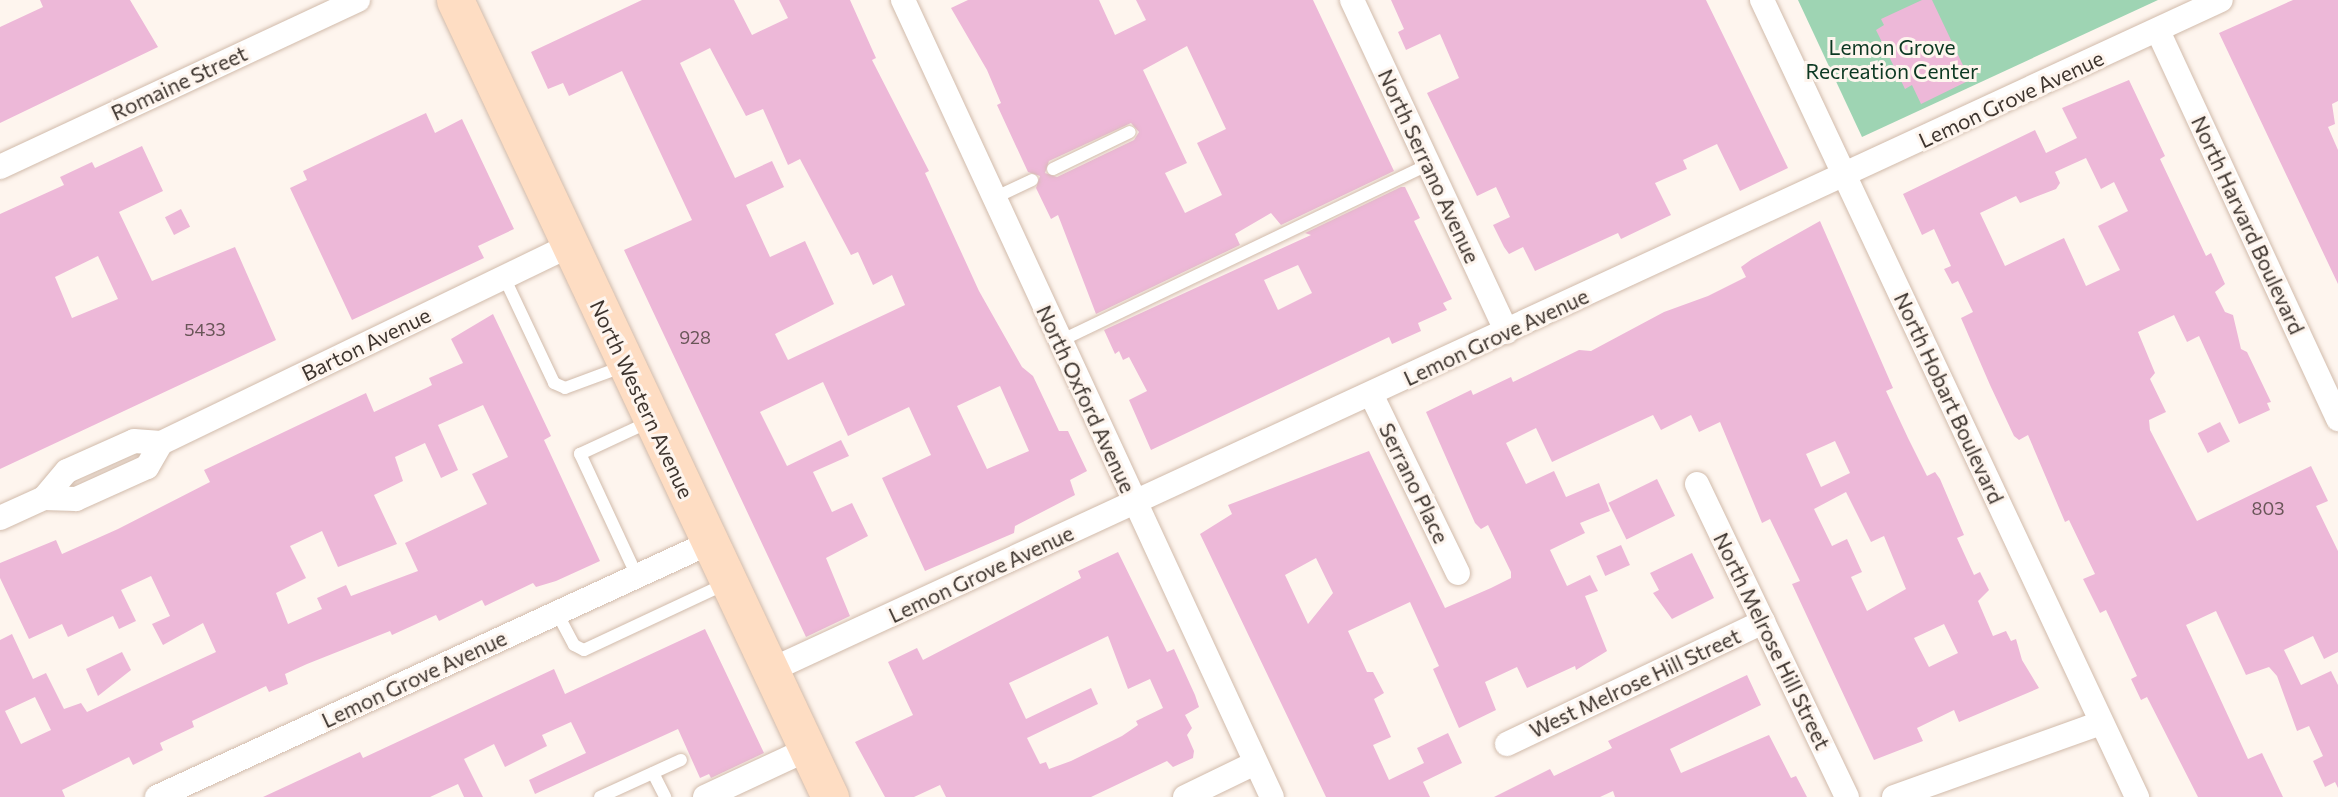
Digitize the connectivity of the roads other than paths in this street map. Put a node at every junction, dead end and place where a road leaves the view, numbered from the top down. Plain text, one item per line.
1 (358, 0) edge
2 (454, 0) edge
3 (903, 0) edge
4 (1352, 0) edge
5 (1762, 0) edge
6 (2221, 0) edge
7 (2158, 31) junction
8 (1130, 132) dead end
9 (1429, 164) junction
10 (0, 167) edge
11 (1053, 169) dead end
12 (1845, 177) junction
13 (1032, 180) dead end
14 (994, 198) junction
15 (570, 245) junction
16 (505, 277) junction
17 (1507, 332) junction
18 (1059, 341) junction
19 (626, 365) junction
20 (1371, 394) junction
21 (2338, 419) edge
22 (652, 421) junction
23 (1697, 484) dead end
24 (1133, 503) junction
25 (0, 518) edge
26 (709, 543) junction
27 (1458, 573) dead end
28 (637, 576) junction
29 (728, 583) junction
30 (557, 613) junction
31 (1763, 622) junction
32 (771, 670) junction
33 (2101, 723) junction
34 (1507, 744) dead end
35 (808, 749) junction
36 (681, 760) dead end
37 (1255, 763) junction
38 (653, 773) junction
39 (157, 797) edge
40 (600, 797) edge
41 (665, 797) edge
42 (705, 797) edge
43 (830, 797) edge
44 (1185, 797) edge
45 (1272, 797) edge
46 (1847, 797) edge
47 (1894, 797) edge
48 (2137, 797) edge

1 - 10 street, Romaine Street
2 - 15 main road, North Western Avenue
3 - 14 street, North Oxford Avenue
4 - 9 street, North Serrano Avenue
5 - 12 street, North Hobart Boulevard
6 - 7 street, Lemon Grove Avenue
7 - 12 street, Lemon Grove Avenue
7 - 21 street, North Harvard Boulevard
8 - 11 lane
9 - 17 street, North Serrano Avenue
9 - 18 lane
12 - 17 street, Lemon Grove Avenue
12 - 33 street, North Hobart Boulevard
13 - 14 lane
14 - 18 street, North Oxford Avenue
15 - 16 street, Barton Avenue
15 - 19 main road, North Western Avenue
16 - 19 lane
16 - 25 street, Barton Avenue
17 - 20 street, Lemon Grove Avenue
18 - 24 street, North Oxford Avenue
19 - 22 main road, North Western Avenue
20 - 24 street, Lemon Grove Avenue
20 - 27 street, Serrano Place
22 - 26 main road, North Western Avenue
22 - 28 lane
23 - 31 street, North Melrose Hill Street
24 - 32 street, Lemon Grove Avenue
24 - 37 street, North Oxford Avenue
26 - 28 street, Lemon Grove Avenue
26 - 29 main road, North Western Avenue
28 - 30 street, Lemon Grove Avenue
29 - 30 lane
29 - 32 main road, North Western Avenue
30 - 39 street, Lemon Grove Avenue
31 - 34 street, West Melrose Hill Street
31 - 46 street, North Melrose Hill Street
32 - 35 main road, North Western Avenue
33 - 47 street
33 - 48 street, North Hobart Boulevard
35 - 42 street
35 - 43 main road, North Western Avenue
36 - 38 lane
37 - 44 street
37 - 45 street, North Oxford Avenue
38 - 40 lane
38 - 41 lane

